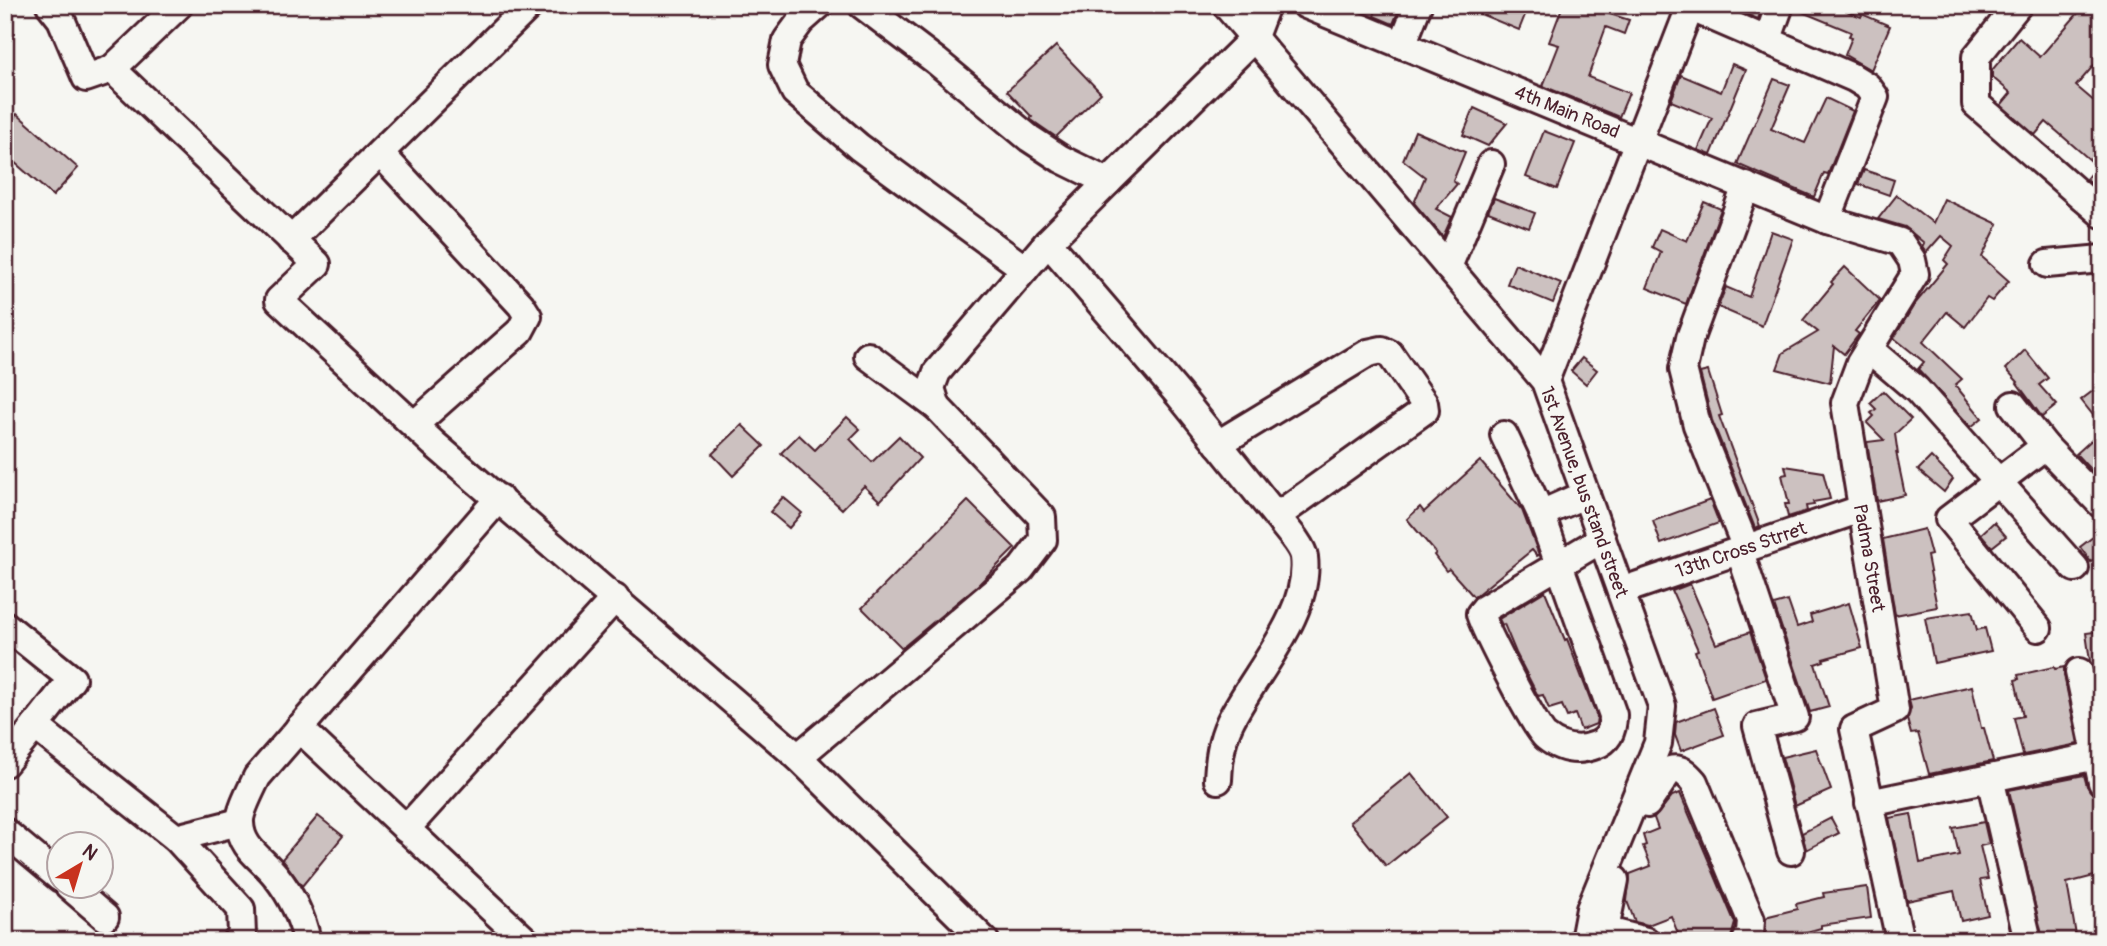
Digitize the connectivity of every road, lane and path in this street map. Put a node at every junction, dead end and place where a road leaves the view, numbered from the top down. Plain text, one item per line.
1 (50, 5) edge
2 (179, 5) edge
3 (530, 5) edge
4 (819, 5) edge
5 (862, 5) edge
6 (1226, 5) edge
7 (1266, 5) edge
8 (1306, 5) edge
9 (1418, 5) edge
10 (1780, 5) edge
11 (2018, 5) edge
12 (1689, 6) edge
13 (1253, 38) junction
14 (1767, 41) junction
15 (1402, 45) junction
16 (112, 69) junction
17 (1638, 142) junction
18 (380, 153) junction
19 (1491, 164) dead end
20 (1108, 182) junction
21 (1746, 186) junction
22 (2102, 214) edge
23 (1828, 220) junction
24 (291, 240) junction
25 (1048, 242) junction
26 (2102, 258) edge
27 (2047, 264) dead end
28 (1448, 267) junction
29 (1025, 269) junction
30 (1869, 349) junction
31 (867, 356) dead end
32 (1545, 381) junction
33 (2013, 405) dead end
34 (937, 407) junction
35 (414, 425) junction
36 (1504, 435) dead end
37 (1218, 444) junction
38 (2045, 446) junction
39 (1998, 481) junction
40 (1586, 494) junction
41 (499, 498) junction
42 (2102, 505) edge
43 (1861, 509) junction
44 (1541, 514) junction
45 (1277, 516) junction
46 (1602, 539) junction
47 (1743, 549) junction
48 (1560, 564) junction
49 (2075, 568) dead end
50 (1621, 591) junction
51 (615, 598) junction
52 (5, 625) edge
53 (2038, 628) dead end
54 (2079, 672) dead end
55 (35, 726) junction
56 (299, 728) junction
57 (2099, 755) edge
58 (798, 757) junction
59 (5, 762) edge
60 (1990, 778) junction
61 (1218, 780) dead end
62 (2102, 782) edge
63 (1642, 801) junction
64 (1869, 803) junction
65 (239, 822) junction
66 (406, 829) junction
67 (5, 832) edge
68 (176, 838) junction
69 (1791, 851) dead end
70 (46, 866) edge
71 (85, 900) edge
72 (106, 917) dead end
73 (1592, 932) edge
74 (237, 941) edge
75 (307, 941) edge
76 (526, 941) edge
77 (985, 941) edge
78 (1646, 941) edge
79 (1746, 941) edge
80 (1900, 941) edge
81 (2028, 941) edge

1 - 16 street
2 - 16 street
3 - 18 street
4 - 29 street
5 - 20 street
6 - 13 street, 1st Avenue, bus stand street
7 - 13 street
8 - 15 street, 4th Main Road
9 - 15 street
10 - 14 street
11 - 22 street
12 - 14 street
12 - 17 street
13 - 20 street
13 - 28 street, 1st Avenue, bus stand street
14 - 23 street
15 - 17 street, 4th Main Road
16 - 24 street
17 - 21 street, 4th Main Road
17 - 32 street
18 - 24 street
18 - 35 street
19 - 28 street
20 - 25 street
21 - 23 street, 4th Main Road
21 - 47 street
23 - 30 street, Padma Street
24 - 35 street
25 - 29 street
25 - 37 street
26 - 27 street
28 - 32 street, 1st Avenue, bus stand street
29 - 34 street
30 - 39 street
30 - 43 street, Padma Street
31 - 34 street
32 - 40 street, 1st Avenue, bus stand street
33 - 38 street
34 - 58 street
35 - 41 street
36 - 44 street
37 - 45 street
37 - 45 street
38 - 39 street
38 - 42 street
39 - 49 street
39 - 53 street
40 - 44 street
40 - 46 street, 1st Avenue, bus stand street
41 - 51 street
41 - 56 street
43 - 47 street, 13th Cross Strret
43 - 64 street, Padma Street
44 - 48 street
45 - 61 street
46 - 48 street
46 - 50 street, 1st Avenue, bus stand street
47 - 50 street, 13th Cross Strret
47 - 69 street
48 - 48 street
50 - 63 street, 1st Avenue, bus stand street
51 - 58 street
51 - 66 street
52 - 55 street
54 - 57 street
55 - 59 street
55 - 68 street
56 - 65 street
56 - 66 street
57 - 60 street
57 - 62 street
58 - 77 street
60 - 64 street
60 - 81 street
63 - 73 street, 1st Avenue, bus stand street
63 - 79 street
64 - 80 street, Padma Street
65 - 68 street
65 - 75 street
66 - 76 street
67 - 70 street
68 - 74 street
71 - 72 street
73 - 78 street

